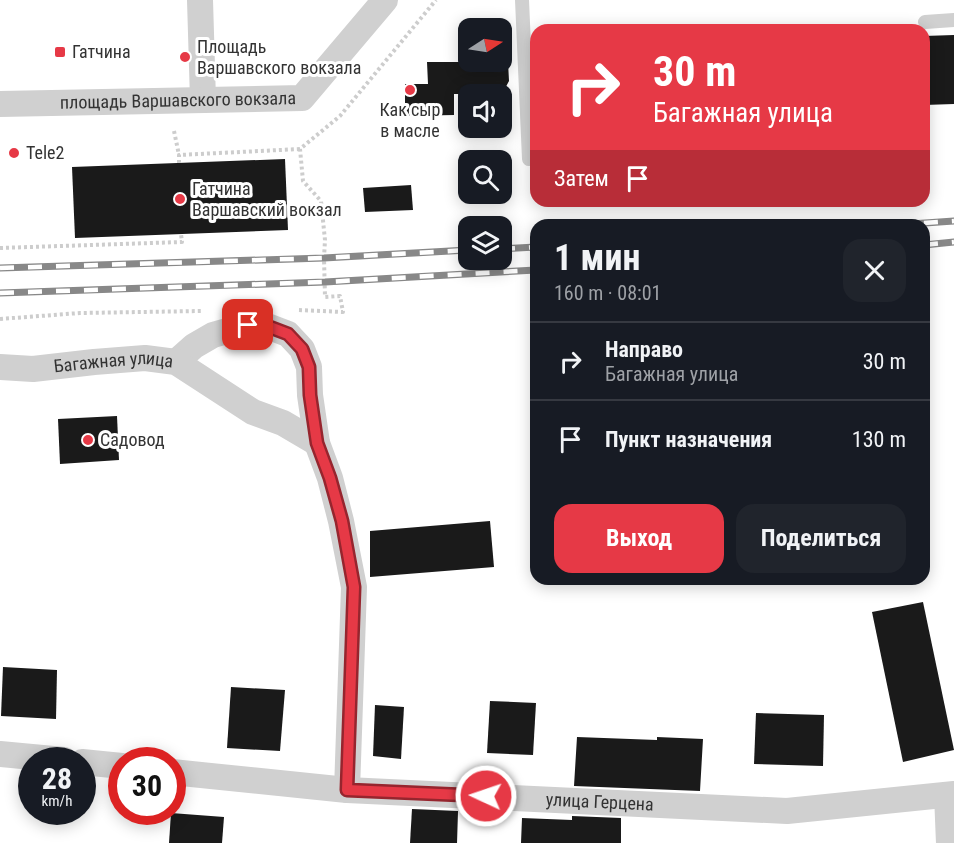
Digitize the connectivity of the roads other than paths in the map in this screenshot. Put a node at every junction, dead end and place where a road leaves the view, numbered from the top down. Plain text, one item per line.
1 (200, 0) edge
2 (385, 0) edge
3 (522, 0) edge
4 (954, 21) edge
5 (925, 22) dead end
6 (203, 100) junction
7 (0, 104) edge
8 (529, 159) dead end
9 (176, 362) junction
10 (0, 367) edge
11 (310, 395) junction
12 (283, 423) junction
13 (317, 443) junction
14 (0, 754) edge
15 (18, 756) edge
16 (186, 773) edge
17 (347, 790) junction
18 (951, 794) edge
19 (949, 843) edge

1 - 6 street
2 - 6 street, площадь Варшавского вокзала
3 - 8 lane
4 - 5 lane
6 - 7 street, площадь Варшавского вокзала
9 - 10 street, Багажная улица
9 - 11 street, Багажная улица
9 - 12 street
11 - 12 street
11 - 13 street, Багажная улица
12 - 13 street
13 - 17 street, Багажная улица
14 - 15 street
16 - 17 street, улица Герцена
17 - 18 street, улица Герцена
18 - 19 street

